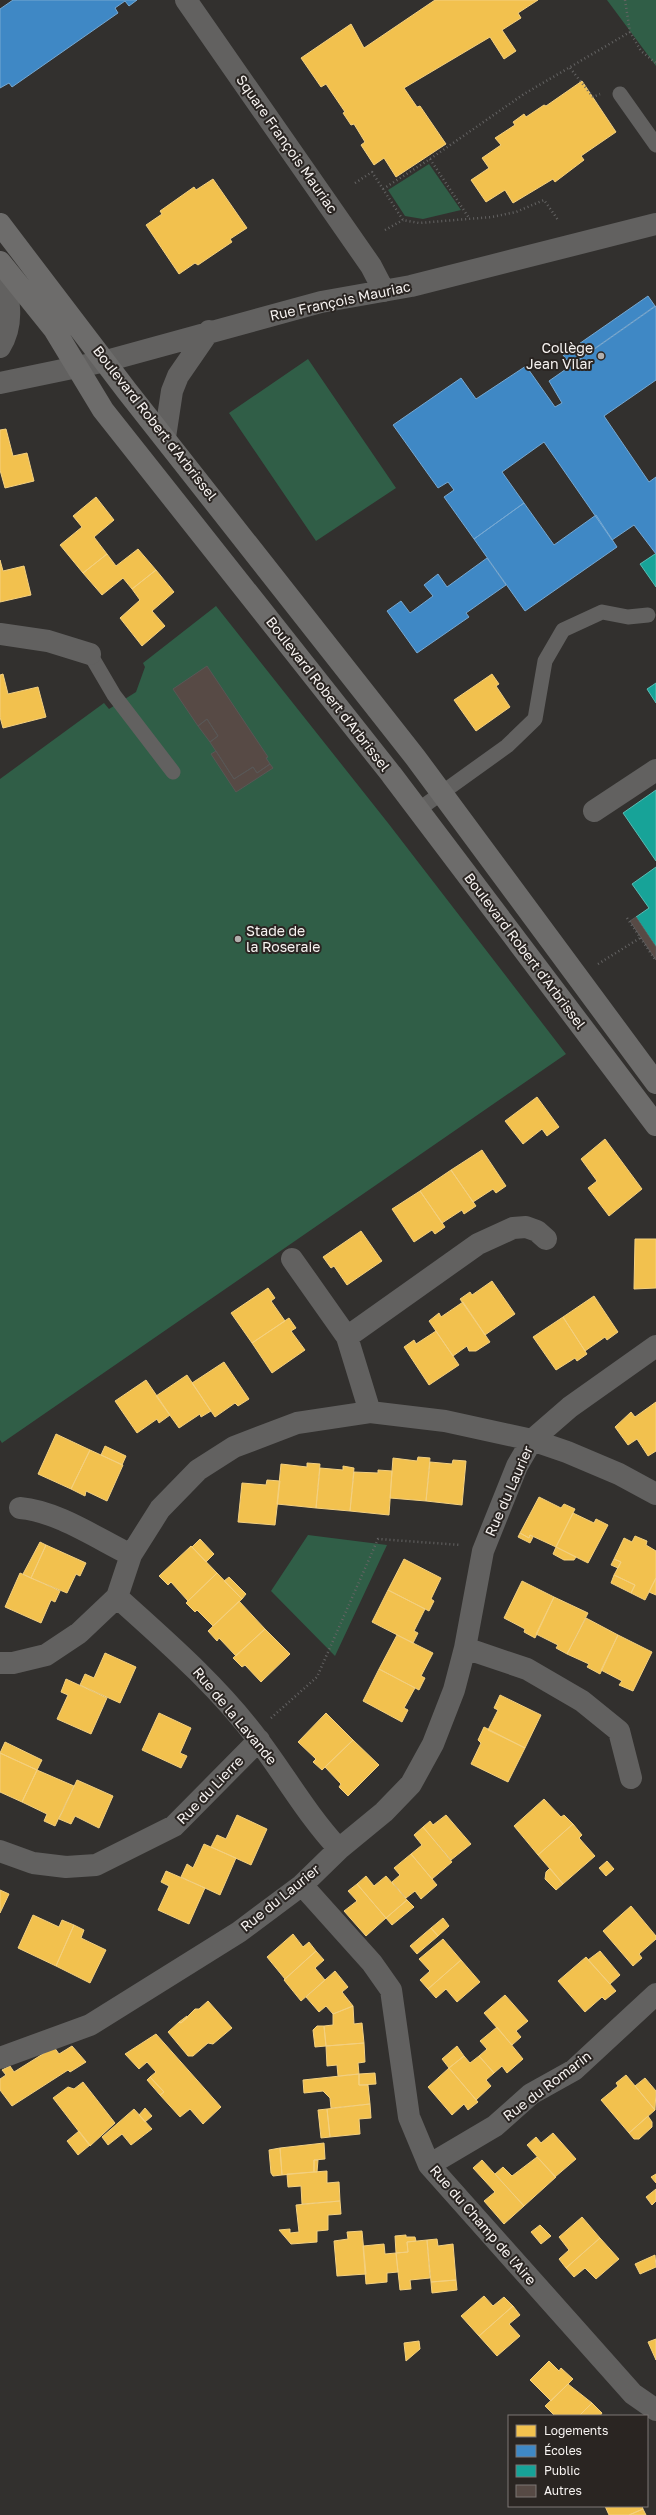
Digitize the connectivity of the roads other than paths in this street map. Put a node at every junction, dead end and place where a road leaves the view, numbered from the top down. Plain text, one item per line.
1 (186, 0) edge
2 (620, 94) road end
3 (656, 145) edge
4 (0, 224) edge
5 (656, 224) edge
6 (0, 262) edge
7 (0, 268) edge
8 (384, 291) junction
9 (209, 332) junction
10 (0, 347) edge
11 (106, 362) junction
12 (76, 366) junction
13 (0, 383) edge
14 (166, 437) junction
15 (648, 615) dead end
16 (0, 634) edge
17 (90, 654) joint
18 (656, 770) edge
19 (173, 772) dead end
20 (441, 792) junction
21 (418, 810) junction
22 (594, 811) dead end
23 (656, 1083) edge
24 (656, 1125) edge
25 (546, 1239) dead end
26 (292, 1259) dead end
27 (347, 1337) junction
28 (656, 1346) edge
29 (370, 1412) junction
30 (532, 1440) junction
31 (656, 1494) edge
32 (20, 1508) dead end
33 (131, 1555) junction
34 (117, 1597) junction
35 (465, 1648) junction
36 (0, 1663) edge
37 (259, 1740) junction
38 (630, 1778) dead end
39 (339, 1848) junction
40 (0, 1851) edge
41 (302, 1885) junction
42 (656, 1994) edge
43 (1, 2057) edge
44 (429, 2165) junction
45 (656, 2410) edge

1 - 8 street, Square François Mauriac
2 - 3 lane
4 - 11 street, Boulevard Robert d'Arbrissel
5 - 8 street, Rue François Mauriac
6 - 12 street, Boulevard Robert d'Arbrissel
7 - 10 street
8 - 9 street, Rue François Mauriac
9 - 11 street, Rue François Mauriac
9 - 14 street
11 - 12 street, Rue François Mauriac
11 - 14 street, Boulevard Robert d'Arbrissel
12 - 13 street, Rue François Mauriac
12 - 21 street, Boulevard Robert d'Arbrissel
14 - 20 street, Boulevard Robert d'Arbrissel
15 - 20 lane
16 - 17 street
17 - 19 lane
18 - 22 street
20 - 21 lane
20 - 23 street, Boulevard Robert d'Arbrissel
21 - 24 street, Boulevard Robert d'Arbrissel
25 - 27 street
26 - 27 street
27 - 29 street
28 - 30 street, Rue du Laurier
29 - 30 street
29 - 33 street
30 - 31 street
30 - 35 street, Rue du Laurier
32 - 33 street
33 - 34 street
34 - 36 street
34 - 37 street, Rue de la Lavande
35 - 38 street
35 - 39 street, Rue du Laurier
37 - 39 street, Rue de la Lavande
37 - 40 street, Rue du Lierre
39 - 41 street, Rue du Laurier
41 - 43 street, Rue du Laurier
41 - 44 street, Rue du Champ de l'Aire
42 - 44 street, Rue du Romarin
44 - 45 street, Rue du Champ de l'Aire

